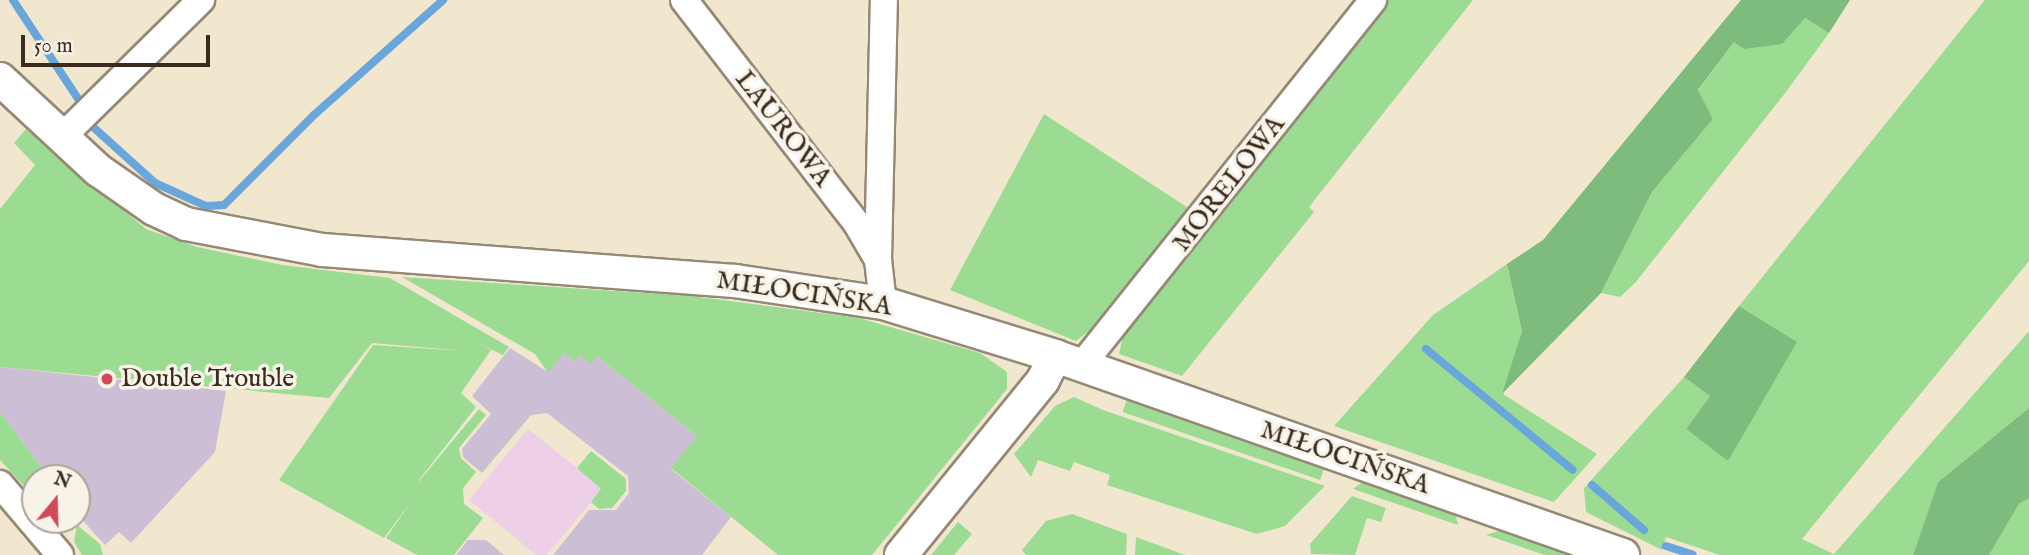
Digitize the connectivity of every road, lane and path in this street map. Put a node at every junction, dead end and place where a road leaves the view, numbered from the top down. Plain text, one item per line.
1 (201, 0) edge
2 (684, 0) edge
3 (884, 0) edge
4 (1373, 0) edge
5 (0, 79) edge
6 (61, 138) junction
7 (878, 260) junction
8 (883, 303) junction
9 (1068, 361) junction
10 (0, 484) edge
11 (60, 555) edge
12 (901, 555) edge
13 (1623, 555) edge

1 - 6 street
2 - 7 street, LAUROWA
3 - 7 street, LAUROWA
4 - 9 street, MORELOWA
5 - 6 street, MIŁOCIŃSKA
6 - 8 street, MIŁOCIŃSKA
7 - 8 street, LAUROWA
8 - 9 street, MIŁOCIŃSKA
9 - 12 street
9 - 13 street, MIŁOCIŃSKA
10 - 11 street

